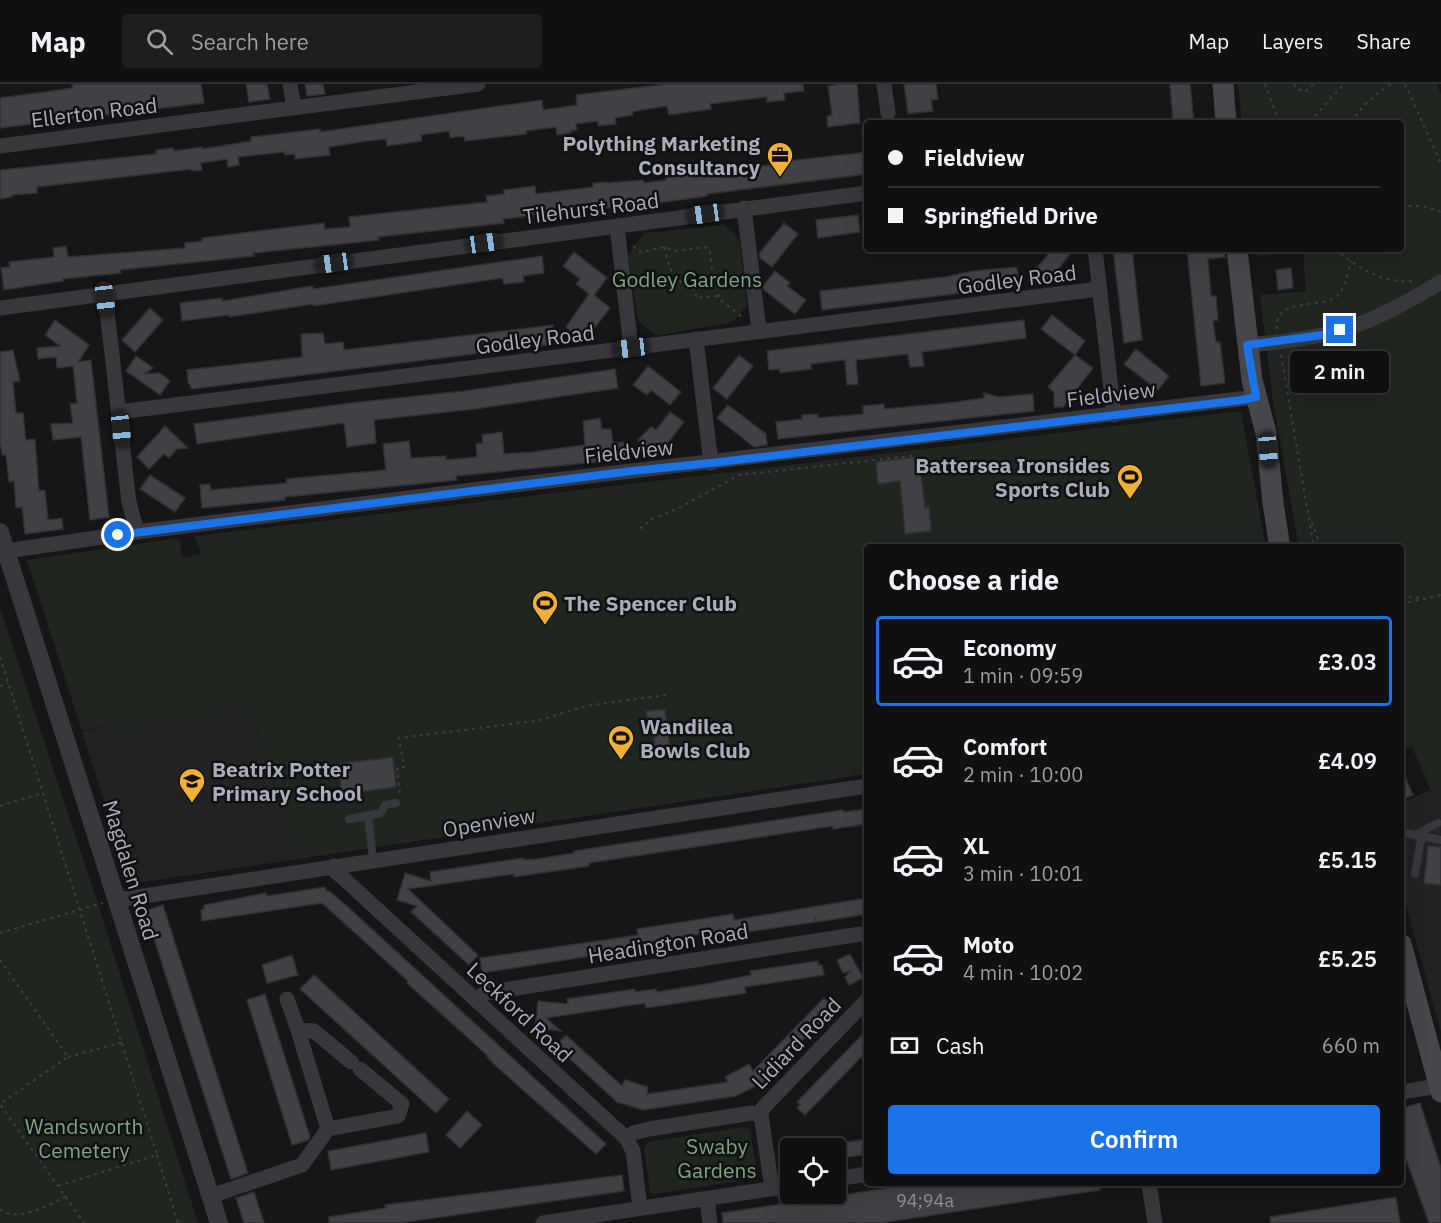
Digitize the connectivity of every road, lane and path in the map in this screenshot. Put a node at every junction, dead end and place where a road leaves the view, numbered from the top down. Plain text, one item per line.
1 (290, 84) edge
2 (473, 84) edge
3 (478, 84) edge
4 (884, 84) edge
5 (1222, 84) edge
6 (1265, 84) edge
7 (1294, 84) edge
8 (1314, 84) edge
9 (1344, 84) edge
10 (1391, 84) edge
11 (1405, 84) edge
12 (294, 108) junction
13 (888, 113) dead end
14 (1226, 120) edge
15 (1278, 120) edge
16 (1314, 120) edge
17 (1354, 120) edge
18 (0, 146) edge
19 (1441, 164) edge
20 (864, 193) edge
21 (1404, 206) edge
22 (744, 208) junction
23 (1441, 212) edge
24 (617, 226) junction
25 (619, 243) junction
26 (665, 247) junction
27 (1095, 252) edge
28 (1237, 252) edge
29 (1339, 252) edge
30 (1351, 261) junction
31 (713, 279) junction
32 (1423, 281) dead end
33 (1441, 282) edge
34 (1099, 289) junction
35 (695, 290) junction
36 (105, 294) junction
37 (718, 296) junction
38 (0, 308) edge
39 (742, 317) dead end
40 (759, 331) junction
41 (1277, 332) dead end
42 (696, 339) junction
43 (1247, 345) junction
44 (631, 348) junction
45 (1281, 352) dead end
46 (1256, 397) junction
47 (119, 412) junction
48 (1114, 415) junction
49 (909, 439) junction
50 (711, 463) junction
51 (1272, 490) junction
52 (1310, 516) junction
53 (640, 528) dead end
54 (0, 531) edge
55 (137, 532) junction
56 (1279, 544) edge
57 (1292, 544) edge
58 (1314, 544) edge
59 (1322, 544) edge
60 (7, 553) junction
61 (1441, 595) edge
62 (1404, 597) edge
63 (1429, 598) junction
64 (1404, 603) edge
65 (0, 657) edge
66 (8, 683) junction
67 (0, 686) edge
68 (666, 695) dead end
69 (864, 786) edge
70 (43, 793) junction
71 (396, 803) joint
72 (0, 806) edge
73 (368, 816) junction
74 (349, 819) dead end
75 (1438, 823) dead end
76 (1404, 833) edge
77 (1420, 836) junction
78 (1441, 840) edge
79 (373, 860) junction
80 (334, 866) junction
81 (1415, 874) dead end
82 (117, 900) junction
83 (80, 909) junction
84 (0, 933) edge
85 (864, 933) edge
86 (1404, 955) edge
87 (0, 960) edge
88 (287, 999) dead end
89 (477, 999) junction
90 (864, 1003) edge
91 (298, 1030) junction
92 (123, 1042) junction
93 (68, 1057) junction
94 (1440, 1089) edge
95 (1404, 1092) edge
96 (761, 1115) junction
97 (328, 1130) junction
98 (626, 1138) junction
99 (157, 1155) junction
100 (864, 1174) edge
101 (846, 1177) edge
102 (58, 1186) junction
103 (1149, 1186) edge
104 (780, 1188) edge
105 (772, 1189) junction
106 (66, 1196) junction
107 (211, 1196) junction
108 (706, 1199) junction
109 (640, 1208) junction
110 (0, 1209) edge
111 (84, 1223) edge
112 (178, 1223) edge
113 (219, 1223) edge
114 (543, 1223) edge
115 (710, 1223) edge
116 (1155, 1223) edge

1 - 12 street
2 - 3 street, Ellerton Road
2 - 12 street, Ellerton Road
4 - 13 street
5 - 14 main road
6 - 15 path
7 - 8 path
9 - 16 path
10 - 17 path
11 - 19 path
12 - 18 street, Ellerton Road
20 - 22 street, Tilehurst Road
21 - 23 path
22 - 24 street, Tilehurst Road
22 - 40 street
24 - 25 street
24 - 36 street, Tilehurst Road
25 - 26 path
25 - 44 street
26 - 31 path
26 - 35 path
27 - 34 street
28 - 43 main road
29 - 30 path
30 - 32 path
30 - 41 path
31 - 35 path
31 - 37 path
33 - 43 street
34 - 40 street, Godley Road
34 - 48 street
35 - 37 path
36 - 38 street, Tilehurst Road
36 - 47 street
37 - 39 path
40 - 42 street, Godley Road
42 - 44 street, Godley Road
42 - 50 street
43 - 46 main road
44 - 47 street, Godley Road
45 - 52 path
46 - 48 street, Fieldview
46 - 51 main road
47 - 55 street
48 - 49 street, Fieldview
49 - 50 street, Fieldview
49 - 53 path
50 - 55 street, Fieldview
51 - 56 main road
51 - 57 main road
52 - 58 path
52 - 59 path
54 - 60 street, Magdalen Road
55 - 60 street, Fieldview
60 - 82 street, Magdalen Road
61 - 63 path
62 - 63 path
63 - 64 path
65 - 66 path
66 - 67 path
66 - 70 path
68 - 71 path
69 - 79 street, Openview
70 - 72 path
70 - 83 path
71 - 73 lane
73 - 74 lane
73 - 79 lane
75 - 77 lane
76 - 77 lane
77 - 78 lane
77 - 81 lane
79 - 80 street, Openview
80 - 82 street, Openview
80 - 89 street, Leckford Road
82 - 83 path
82 - 107 street, Magdalen Road
83 - 84 path
83 - 92 path
85 - 89 street, Headington Road
86 - 94 main road
87 - 93 path
88 - 91 street
89 - 98 street, Leckford Road
90 - 96 street, Lidiard Road
91 - 97 street
91 - 97 street
92 - 93 path
92 - 99 path
93 - 102 path
94 - 95 street
96 - 98 street
96 - 105 street, Lidiard Road
97 - 107 street
98 - 109 street
99 - 102 path
99 - 112 path
100 - 101 street
102 - 106 path
103 - 116 street
104 - 105 street
105 - 108 street
106 - 110 path
106 - 111 path
107 - 113 street, Magdalen Road
108 - 109 street
108 - 115 street
109 - 114 street

